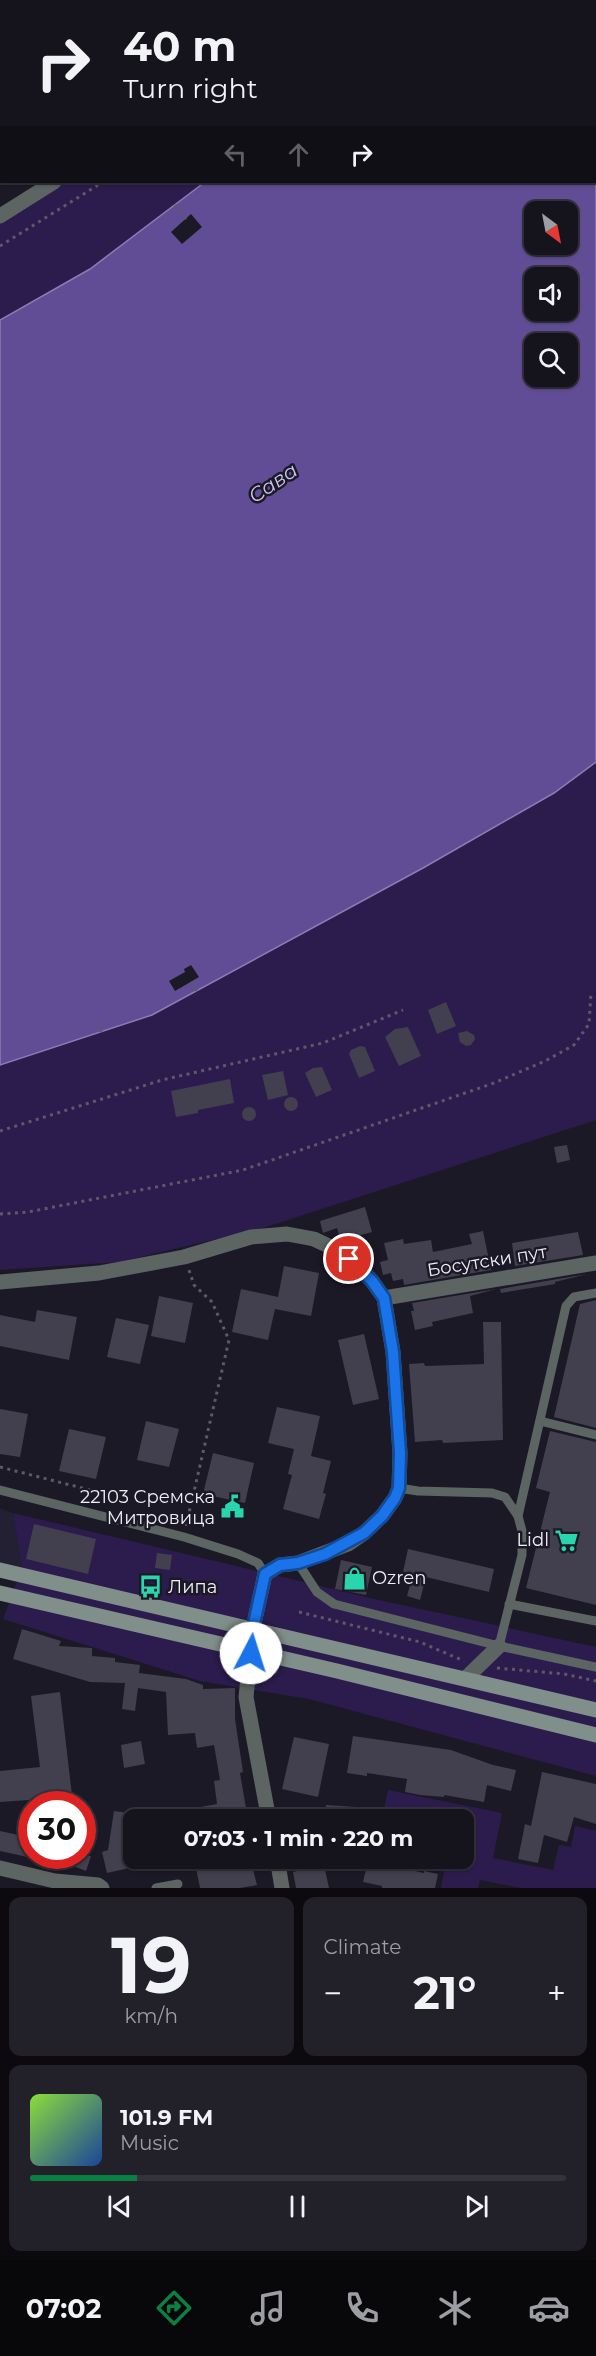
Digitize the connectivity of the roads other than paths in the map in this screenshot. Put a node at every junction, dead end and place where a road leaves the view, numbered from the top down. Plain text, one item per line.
1 (52, 183) edge
2 (0, 216) edge
3 (596, 1263) edge
4 (0, 1282) edge
5 (596, 1293) edge
6 (384, 1298) junction
7 (540, 1421) junction
8 (596, 1435) edge
9 (399, 1488) junction
10 (0, 1490) edge
11 (518, 1515) junction
12 (0, 1563) edge
13 (298, 1563) junction
14 (7, 1571) edge
15 (265, 1574) junction
16 (0, 1593) edge
17 (509, 1604) junction
18 (596, 1621) edge
19 (253, 1628) junction
20 (499, 1646) junction
21 (251, 1653) junction
22 (596, 1667) edge
23 (466, 1678) junction
24 (596, 1710) edge
25 (596, 1735) edge
26 (267, 1809) edge
27 (0, 1868) edge
28 (279, 1869) edge
29 (178, 1884) dead end
30 (102, 1888) edge
31 (156, 1888) edge
32 (282, 1888) edge

1 - 2 street
3 - 6 street, Босутски пут
4 - 6 street
5 - 7 lane
6 - 9 street
7 - 8 lane
7 - 11 lane
9 - 11 lane
9 - 13 street
10 - 15 lane
11 - 17 lane
12 - 14 lane
13 - 15 street
13 - 20 lane
14 - 19 main road
15 - 19 street
16 - 21 main road
17 - 18 lane
17 - 20 lane
19 - 21 street
19 - 23 main road
20 - 22 lane
20 - 23 street
21 - 25 main road
21 - 26 street
23 - 24 main road
27 - 30 street
28 - 32 street
29 - 31 lane

